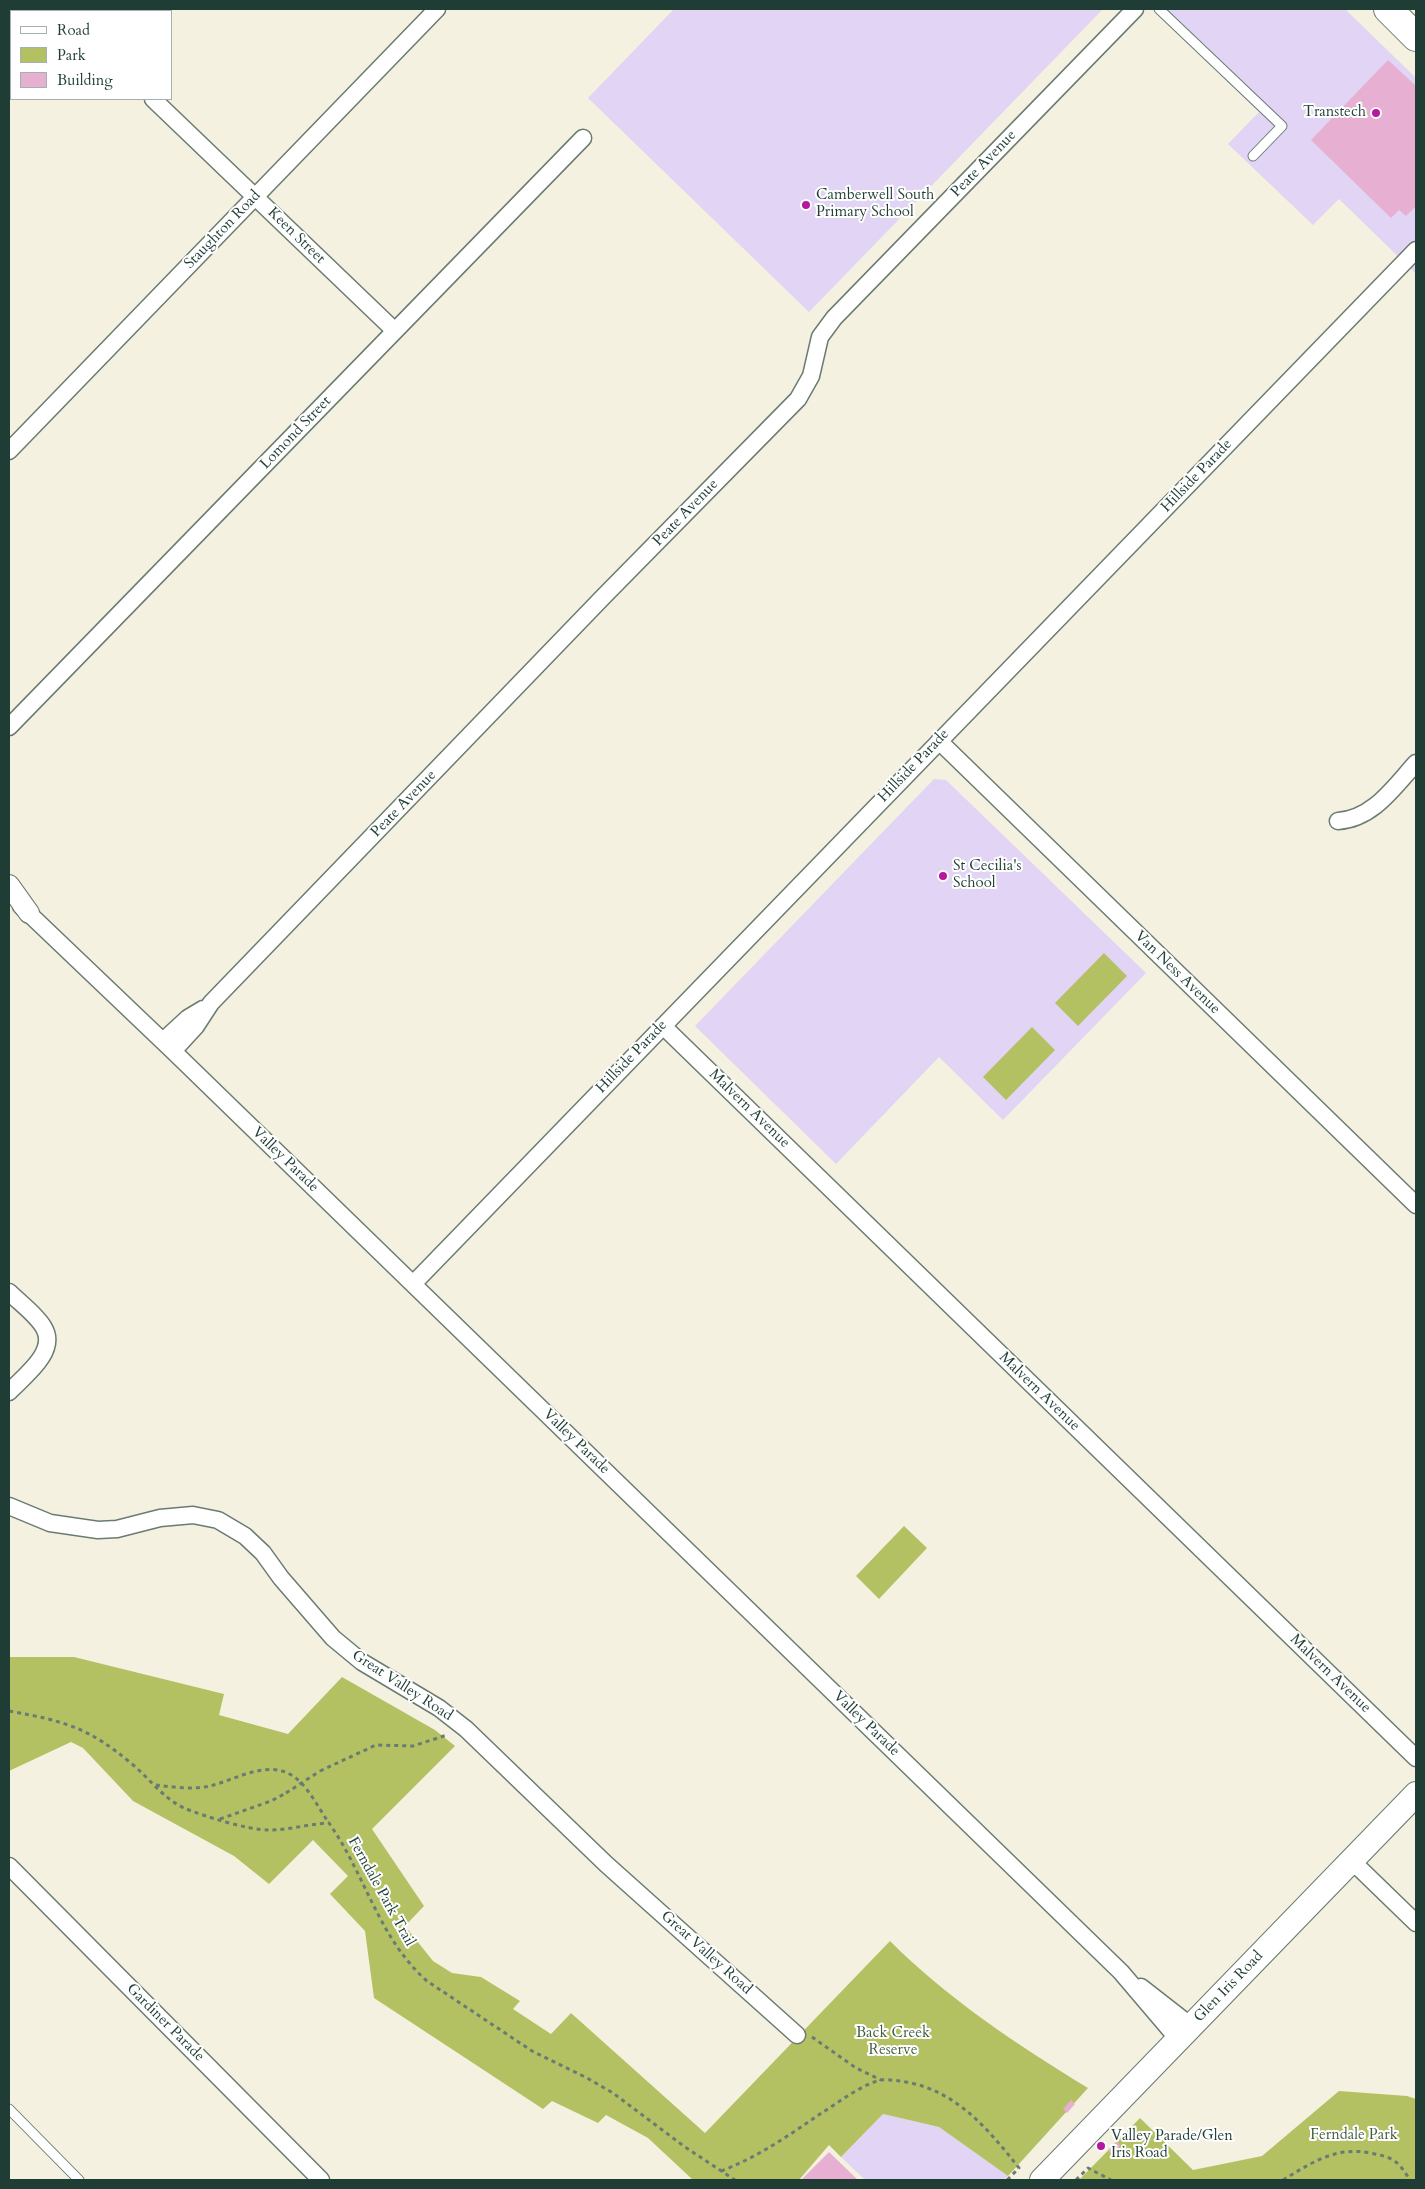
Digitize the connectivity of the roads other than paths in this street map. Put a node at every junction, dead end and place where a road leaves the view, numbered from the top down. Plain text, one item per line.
1 (437, 9) edge
2 (1135, 9) edge
3 (1159, 9) edge
4 (1388, 9) edge
5 (1416, 36) edge
6 (154, 100) edge
7 (583, 138) dead end
8 (1253, 156) dead end
9 (255, 197) junction
10 (1416, 250) edge
11 (395, 331) junction
12 (9, 451) edge
13 (9, 727) edge
14 (939, 741) junction
15 (1416, 763) edge
16 (1338, 821) dead end
17 (9, 886) edge
18 (9, 898) edge
19 (29, 913) junction
20 (662, 1026) junction
21 (168, 1046) junction
22 (1416, 1205) edge
23 (413, 1284) junction
24 (9, 1292) edge
25 (9, 1392) edge
26 (9, 1506) edge
27 (1416, 1758) edge
28 (1416, 1794) edge
29 (1352, 1861) junction
30 (9, 1866) edge
31 (1416, 1923) edge
32 (1185, 2033) junction
33 (797, 2035) road end
34 (9, 2110) edge
35 (79, 2180) edge
36 (321, 2180) edge
37 (1042, 2180) edge

1 - 9 street, Staughton Road
2 - 21 street, Peate Avenue
3 - 8 lane
4 - 5 highway
6 - 9 street, Keen Street
7 - 11 street, Lomond Street
9 - 11 street, Keen Street
9 - 12 street, Staughton Road
10 - 14 street, Hillside Parade
11 - 13 street, Lomond Street
14 - 20 street, Hillside Parade
14 - 22 street, Van Ness Avenue
15 - 16 street
17 - 19 street, Valley Parade
18 - 19 street, Valley Parade
19 - 21 street, Valley Parade
20 - 23 street, Hillside Parade
20 - 27 street, Malvern Avenue
21 - 23 street, Valley Parade
23 - 32 street, Valley Parade
24 - 25 street
26 - 33 street, Great Valley Road
28 - 29 main road, Glen Iris Road
29 - 31 street
29 - 32 main road, Glen Iris Road
30 - 36 street, Gardiner Parade
32 - 37 main road, Glen Iris Road
34 - 35 lane

